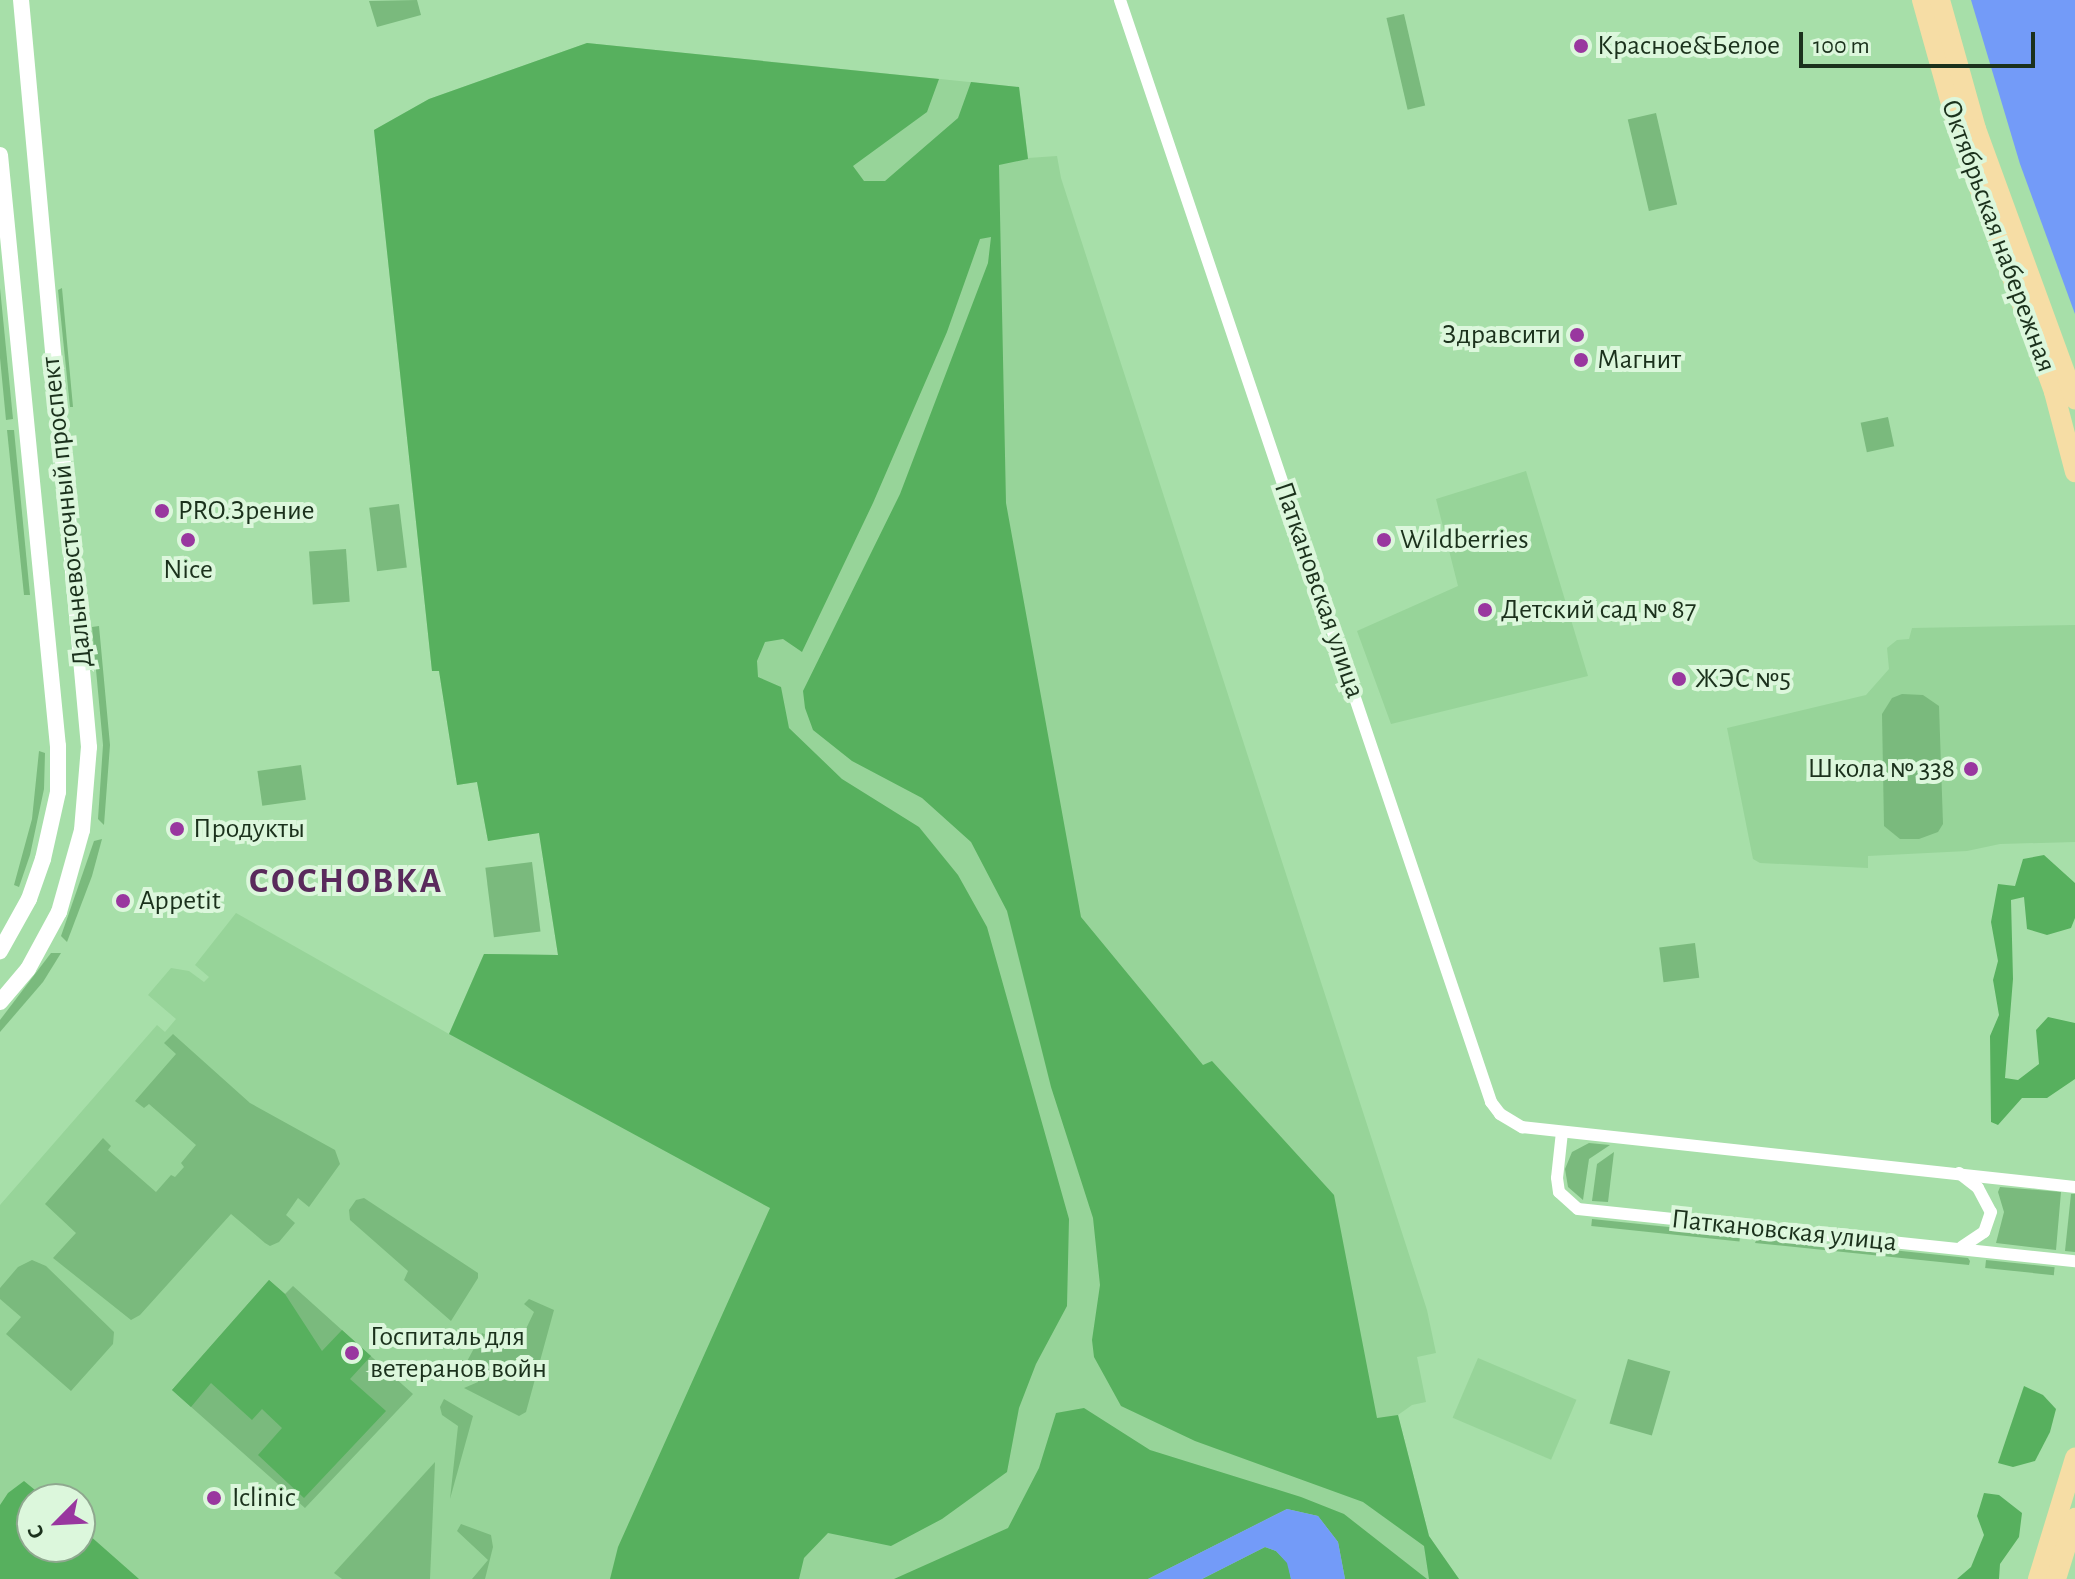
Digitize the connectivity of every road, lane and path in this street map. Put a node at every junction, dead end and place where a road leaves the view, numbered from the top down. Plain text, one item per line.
1 (21, 0) edge
2 (1120, 0) edge
3 (1922, 0) edge
4 (1940, 0) edge
5 (0, 155) edge
6 (2075, 399) edge
7 (2075, 472) edge
8 (0, 951) edge
9 (0, 1002) edge
10 (1562, 1132) junction
11 (1959, 1173) junction
12 (2075, 1187) edge
13 (1959, 1249) junction
14 (2075, 1261) edge
15 (2075, 1458) edge
16 (2075, 1518) edge
17 (2038, 1579) edge
18 (2056, 1579) edge

1 - 9 street, Дальневосточный проспект
2 - 10 street, Паткановская улица
3 - 7 main road, Октябрьская набережная
4 - 6 main road, Октябрьская набережная
5 - 8 street, Дальневосточный проспект
10 - 11 street, Паткановская улица
10 - 13 street, Паткановская улица
11 - 12 street, Паткановская улица
11 - 13 street
13 - 14 street, Паткановская улица
15 - 17 main road
16 - 18 main road

